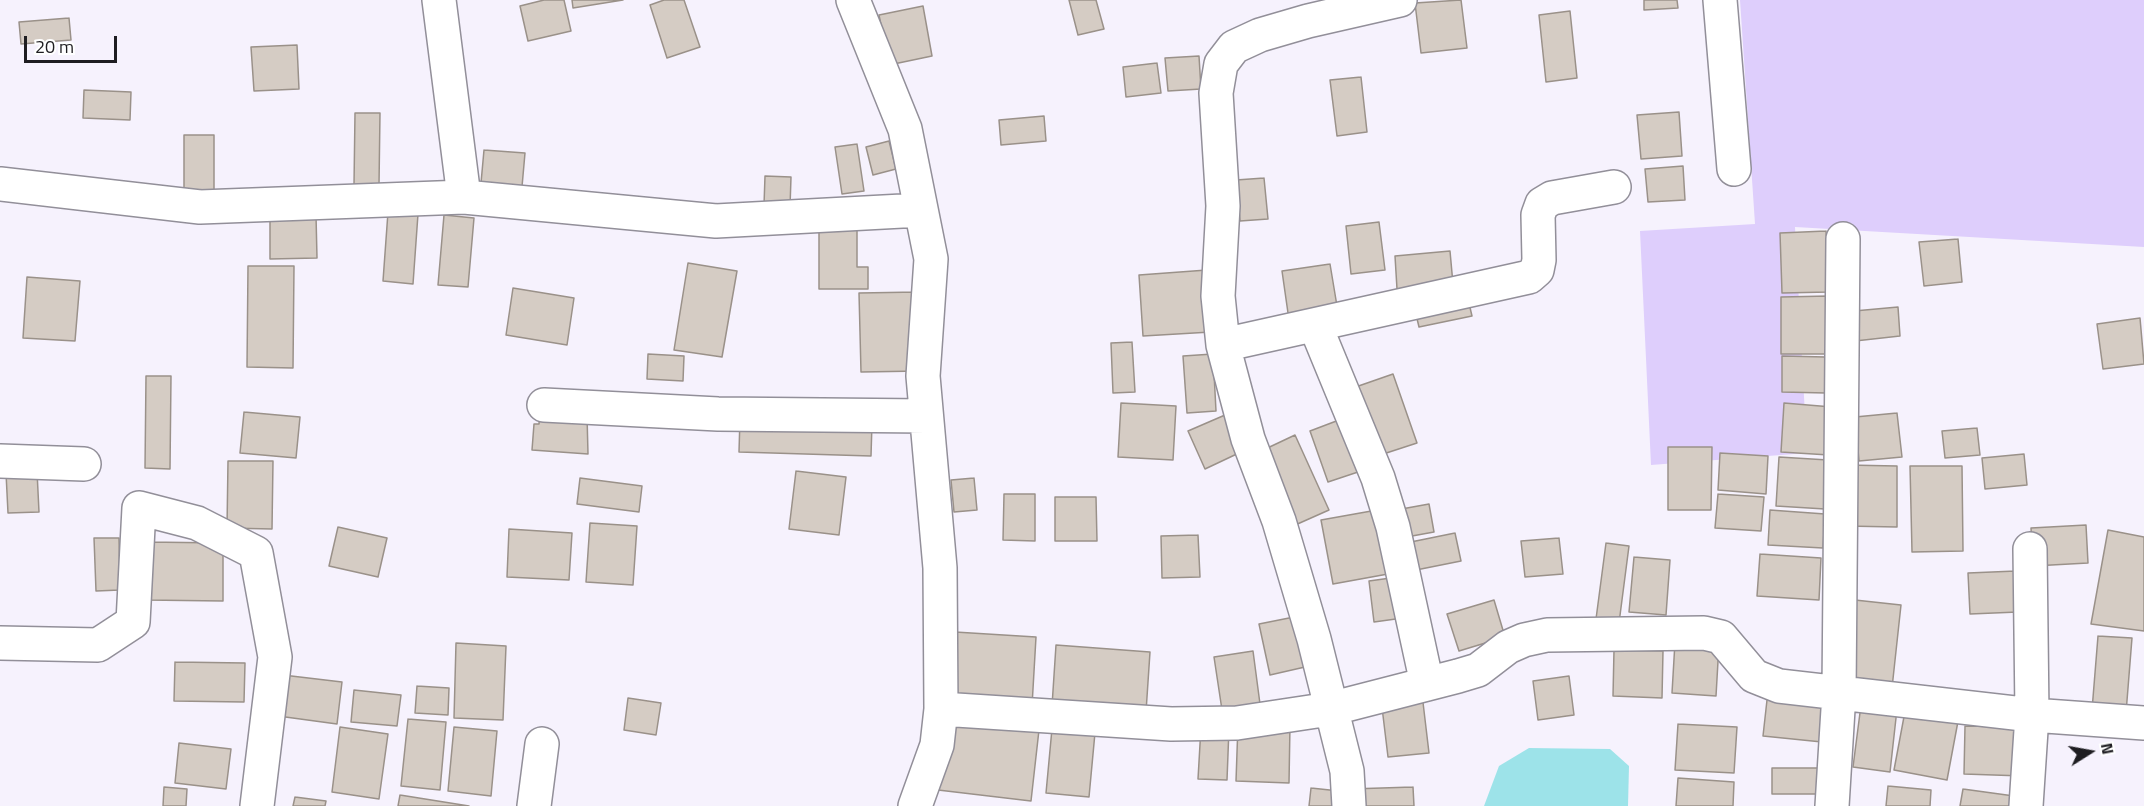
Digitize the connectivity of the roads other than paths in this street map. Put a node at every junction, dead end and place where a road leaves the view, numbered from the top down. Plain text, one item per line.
1 (439, 0) edge
2 (853, 0) edge
3 (1400, 0) edge
4 (1720, 0) edge
5 (1734, 169) dead end
6 (0, 184) edge
7 (1614, 188) dead end
8 (464, 197) junction
9 (921, 210) junction
10 (1843, 239) dead end
11 (1315, 325) junction
12 (1223, 345) junction
13 (544, 405) dead end
14 (926, 416) junction
15 (0, 461) edge
16 (84, 464) dead end
17 (2030, 549) dead end
18 (0, 643) edge
19 (1427, 684) junction
20 (1839, 693) junction
21 (941, 709) junction
22 (1330, 709) junction
23 (2032, 715) junction
24 (2144, 723) edge
25 (542, 744) dead end
26 (257, 806) edge
27 (534, 806) edge
28 (915, 806) edge
29 (1349, 806) edge
30 (1832, 806) edge
31 (2026, 806) edge

1 - 8 street
2 - 9 street
3 - 12 street
4 - 5 street
6 - 8 street
7 - 11 street
8 - 9 street
9 - 14 street
10 - 20 street
11 - 12 street
11 - 19 street
12 - 22 street
13 - 14 street
14 - 21 street
15 - 16 street
17 - 23 street
18 - 26 street
19 - 20 street
19 - 22 street
20 - 23 street
20 - 30 street
21 - 22 street
21 - 28 street
22 - 29 street
23 - 24 street
23 - 31 street
25 - 27 street

